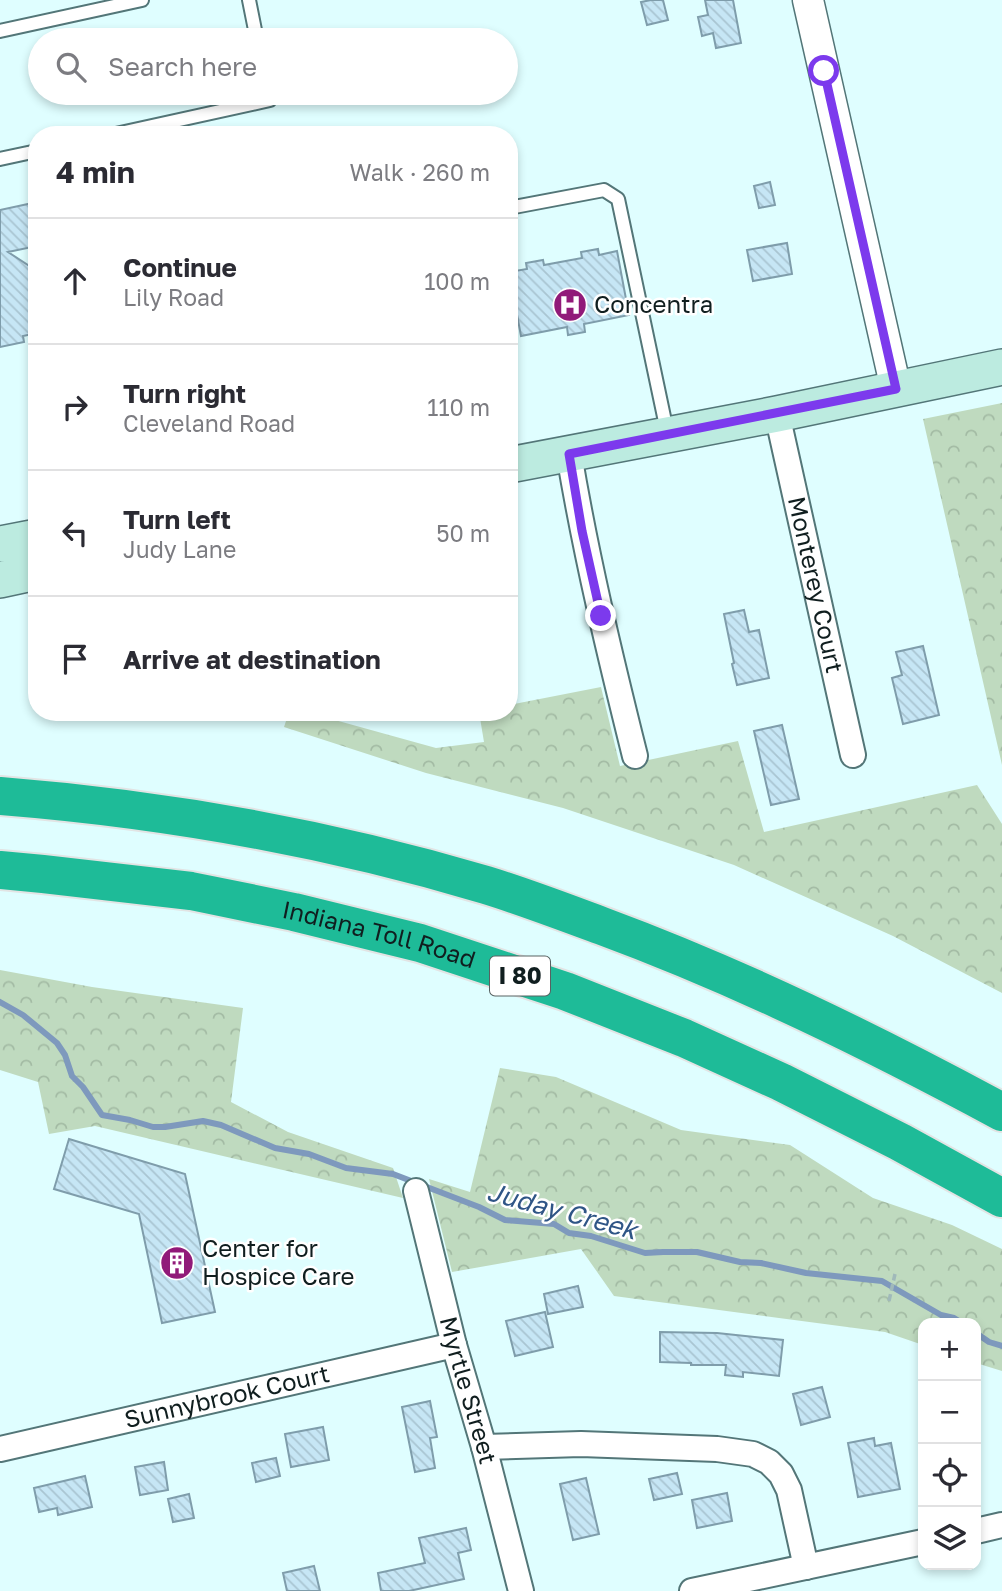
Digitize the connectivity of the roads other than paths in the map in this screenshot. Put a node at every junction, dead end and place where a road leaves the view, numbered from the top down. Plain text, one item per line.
1 (142, 0) edge
2 (249, 0) edge
3 (808, 0) edge
4 (255, 28) edge
5 (0, 31) edge
6 (247, 105) edge
7 (152, 126) edge
8 (28, 153) edge
9 (0, 159) edge
10 (518, 206) edge
11 (1002, 367) edge
12 (896, 389) junction
13 (777, 414) junction
14 (667, 435) junction
15 (569, 454) junction
16 (518, 463) edge
17 (28, 539) edge
18 (0, 544) edge
19 (28, 574) edge
20 (0, 580) edge
21 (853, 755) dead end
22 (635, 756) dead end
23 (0, 796) edge
24 (0, 870) edge
25 (1002, 1112) edge
26 (416, 1191) dead end
27 (1002, 1198) edge
28 (454, 1345) junction
29 (484, 1447) junction
30 (0, 1449) edge
31 (1002, 1525) edge
32 (981, 1530) edge
33 (918, 1543) edge
34 (806, 1567) junction
35 (521, 1591) edge
36 (692, 1591) edge

1 - 5 lane
2 - 4 lane
3 - 12 street
6 - 7 lane
8 - 9 lane
10 - 14 lane
11 - 12 main road
12 - 13 main road
13 - 14 main road
13 - 21 street, Monterey Court
14 - 15 main road
15 - 16 main road
15 - 22 street
17 - 18 main road
19 - 20 main road
23 - 25 highway
24 - 27 highway, Indiana Toll Road / I 80
26 - 28 street, Myrtle Street
28 - 29 street, Myrtle Street
28 - 30 street, Sunnybrook Court
29 - 34 street
29 - 35 street, Myrtle Street
31 - 32 street
33 - 34 street
34 - 36 street

